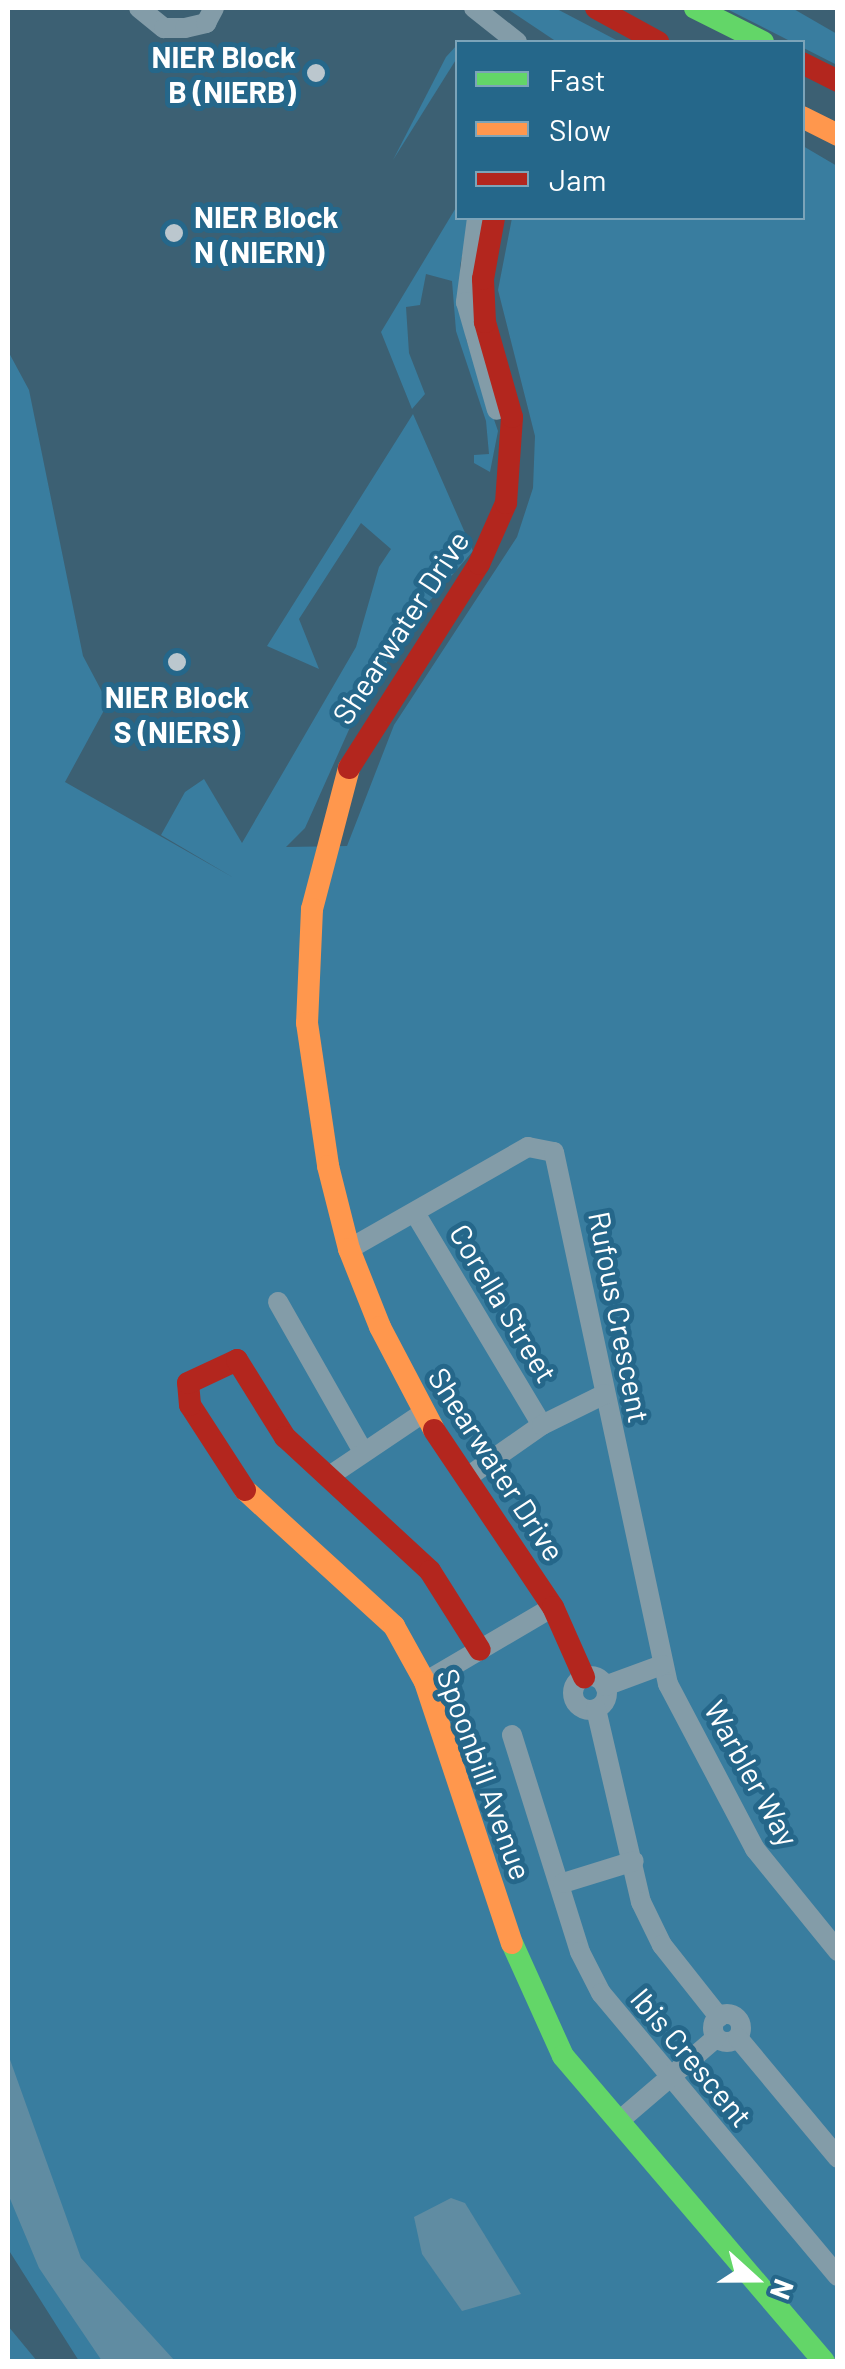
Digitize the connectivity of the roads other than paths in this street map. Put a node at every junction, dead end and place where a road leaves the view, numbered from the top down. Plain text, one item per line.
1 (214, 8) edge
2 (474, 8) edge
3 (596, 8) edge
4 (695, 8) edge
5 (143, 9) edge
6 (514, 40) edge
7 (654, 40) edge
8 (759, 40) edge
9 (805, 64) edge
10 (838, 81) edge
11 (805, 118) edge
12 (838, 135) edge
13 (476, 220) edge
14 (494, 220) edge
15 (510, 439) junction
16 (414, 1213) junction
17 (349, 1249) junction
18 (278, 1302) dead end
19 (605, 1394) junction
20 (423, 1414) junction
21 (542, 1425) junction
22 (362, 1450) junction
23 (328, 1477) junction
24 (466, 1478) junction
25 (553, 1608) junction
26 (480, 1650) junction
27 (662, 1665) junction
28 (594, 1681) junction
29 (424, 1682) junction
30 (596, 1709) junction
31 (512, 1735) dead end
32 (634, 1861) junction
33 (563, 1884) junction
34 (838, 1950) edge
35 (717, 2028) junction
36 (669, 2078) junction
37 (618, 2121) junction
38 (838, 2158) edge
39 (838, 2276) edge
40 (824, 2362) edge

1 - 5 street
2 - 6 street
3 - 7 main road
4 - 8 main road
9 - 10 main road
11 - 12 main road
13 - 15 street, Shearwater Drive
14 - 15 main road, Shearwater Drive
15 - 17 main road, Shearwater Drive
16 - 17 street, Rufous Crescent
16 - 19 street, Rufous Crescent
16 - 21 street, Corella Street
17 - 20 main road, Shearwater Drive
18 - 22 street
19 - 21 street
19 - 27 street, Rufous Crescent
20 - 22 street
20 - 24 main road, Shearwater Drive
21 - 24 street
22 - 23 street
23 - 26 main road, Spoonbill Avenue
23 - 29 main road, Spoonbill Avenue
24 - 25 main road, Shearwater Drive
25 - 26 street
25 - 28 main road, Shearwater Drive
26 - 29 street
27 - 28 street
27 - 34 street, Warbler Way
28 - 30 street
28 - 30 street
29 - 37 main road, Spoonbill Avenue
30 - 32 street
31 - 33 street, Ibis Crescent
32 - 33 street
32 - 35 street
33 - 36 street, Ibis Crescent
35 - 36 street
35 - 38 street
36 - 37 street
36 - 39 street, Ibis Crescent
37 - 40 main road, Spoonbill Avenue

